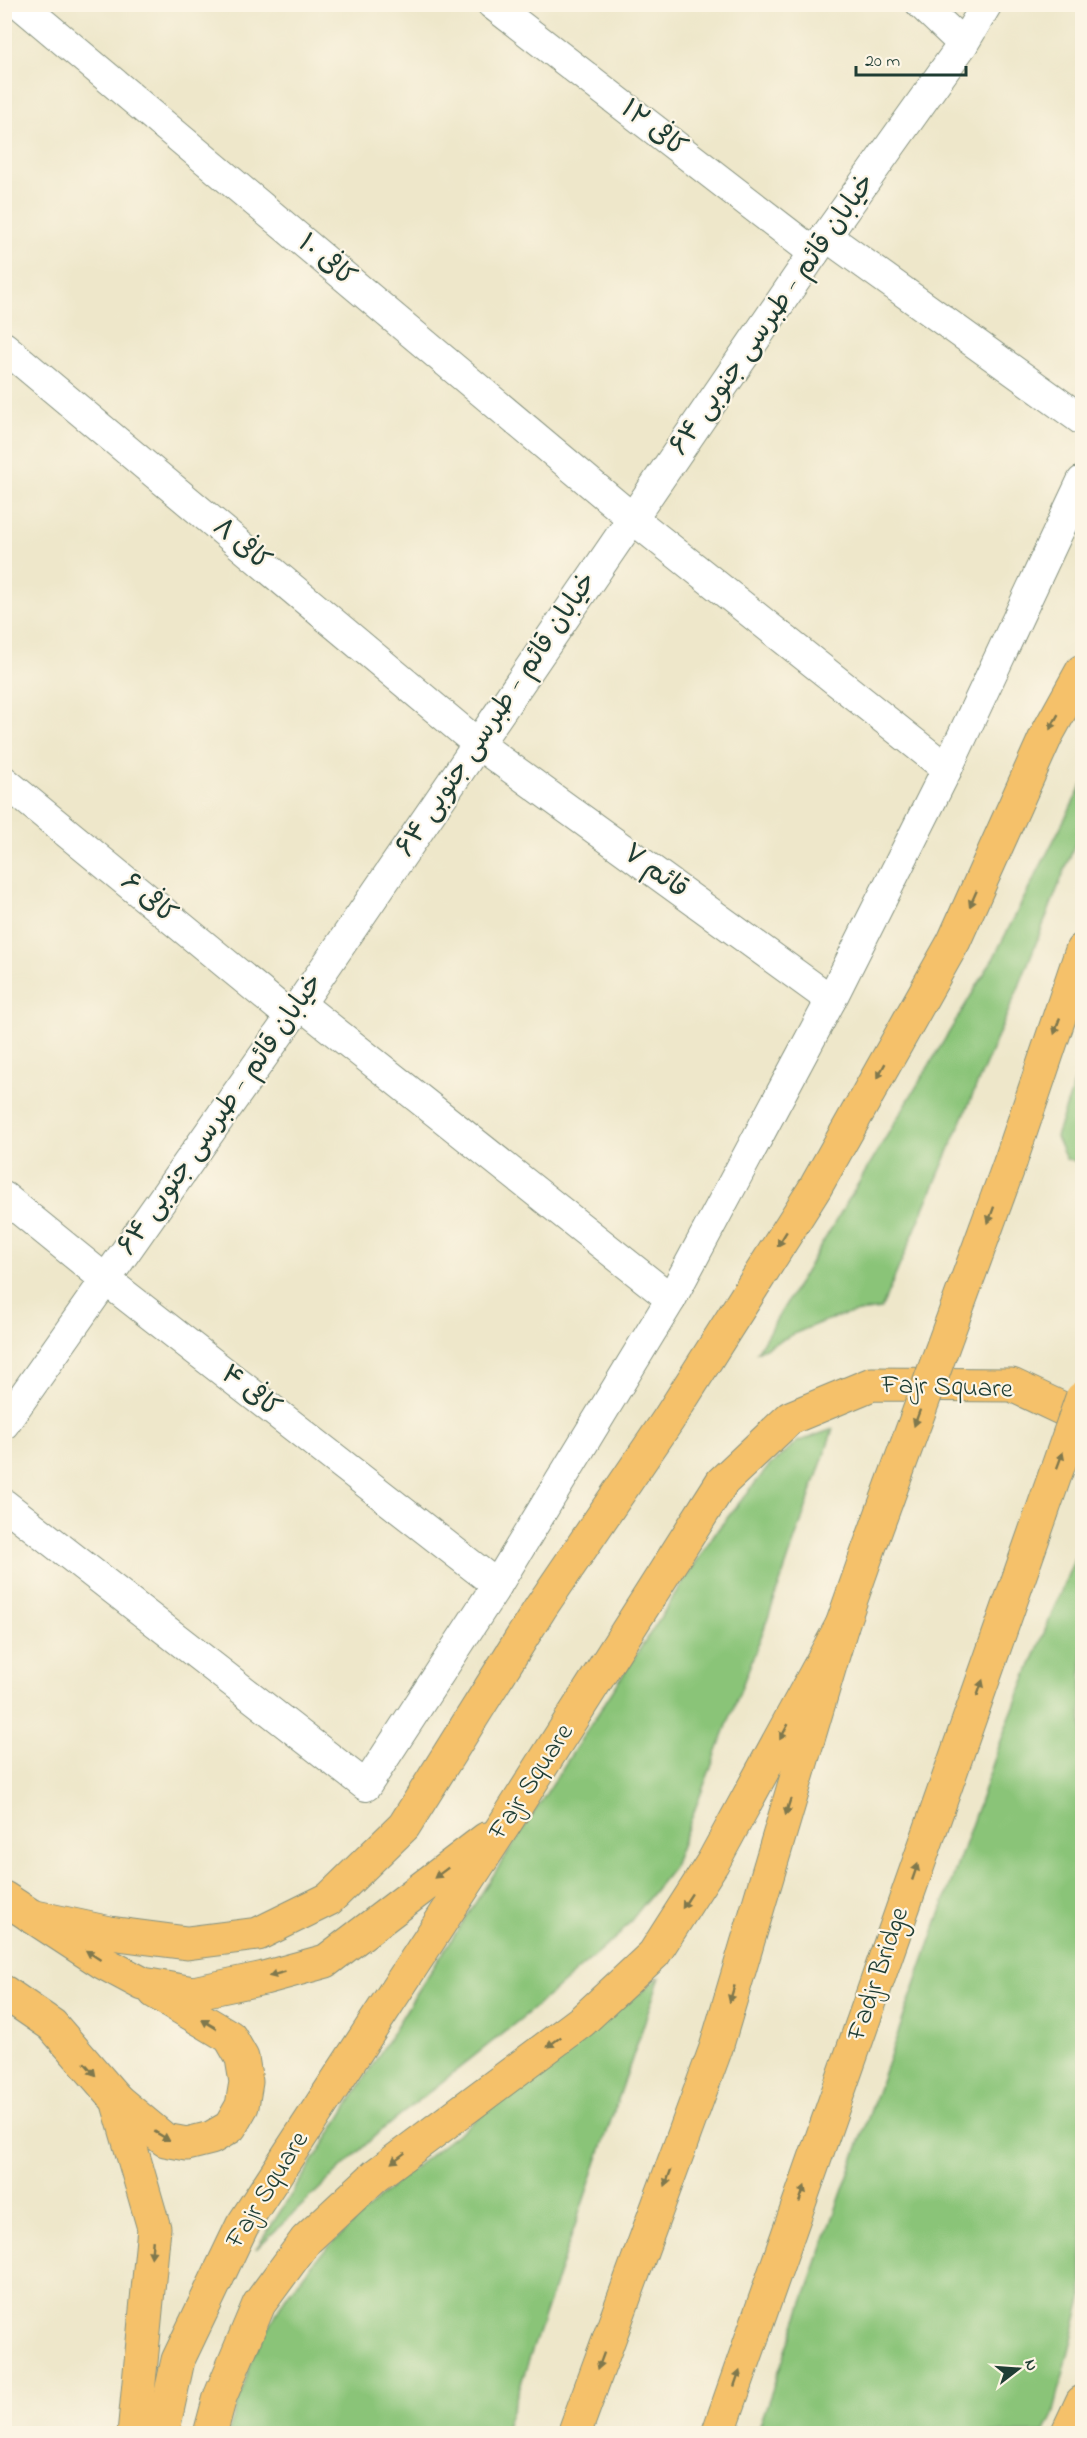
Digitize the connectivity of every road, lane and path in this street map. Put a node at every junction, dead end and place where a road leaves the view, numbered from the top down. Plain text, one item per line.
1 (20, 4) edge
2 (492, 4) edge
3 (921, 4) edge
4 (987, 4) edge
5 (963, 44) junction
6 (820, 245) junction
7 (4, 347) edge
8 (1083, 420) edge
9 (1083, 480) edge
10 (632, 518) junction
11 (1083, 671) edge
12 (478, 744) junction
13 (947, 769) junction
14 (4, 781) edge
15 (1083, 950) edge
16 (831, 1000) junction
17 (295, 1011) junction
18 (4, 1197) edge
19 (106, 1280) junction
20 (671, 1299) junction
21 (1083, 1398) edge
22 (1083, 1418) edge
23 (4, 1424) edge
24 (4, 1504) edge
25 (497, 1585) junction
26 (842, 1625) junction
27 (504, 1825) junction
28 (4, 1898) edge
29 (31, 1916) junction
30 (143, 1984) junction
31 (4, 1992) edge
32 (117, 2100) junction
33 (1083, 2402) edge
34 (134, 2433) edge
35 (162, 2433) edge
36 (210, 2433) edge
37 (574, 2433) edge
38 (718, 2433) edge
39 (1067, 2433) edge

1 - 10 street, کافی ۱۰
2 - 6 street, کافی ۱۲
3 - 5 street
4 - 5 street, خیابان قائم - طبرسی جنوبی ۶۴
5 - 6 street, خیابان قائم - طبرسی جنوبی ۶۴
6 - 8 street, کافی ۱۲
6 - 10 street, خیابان قائم - طبرسی جنوبی ۶۴
7 - 12 street, کافی ۸
9 - 13 street
10 - 12 street, خیابان قائم - طبرسی جنوبی ۶۴
10 - 13 street, کافی ۱۰
11 -> 29 main road
12 - 16 street, قائم ۷
12 - 17 street, خیابان قائم - طبرسی جنوبی ۶۴
13 - 16 street
14 - 17 street, کافی ۶
15 -> 26 main road, bridge
16 - 20 street
17 - 19 street, خیابان قائم - طبرسی جنوبی ۶۴
17 - 20 street, کافی ۶
18 - 19 street, کافی ۴
19 - 23 street, خیابان قائم - طبرسی جنوبی ۶۴
19 - 25 street, کافی ۴
20 - 25 street
38 -> 21 main road, Fadjr Bridge, bridge
22 - 27 main road, Fajr Square
24 - 25 street
26 -> 36 main road
26 -> 37 main road
27 -> 30 main road
27 - 35 main road, Fajr Square
28 - 29 main road
30 -> 29 main road
32 -> 30 main road
31 -> 32 main road
32 -> 34 main road
33 - 39 main road

